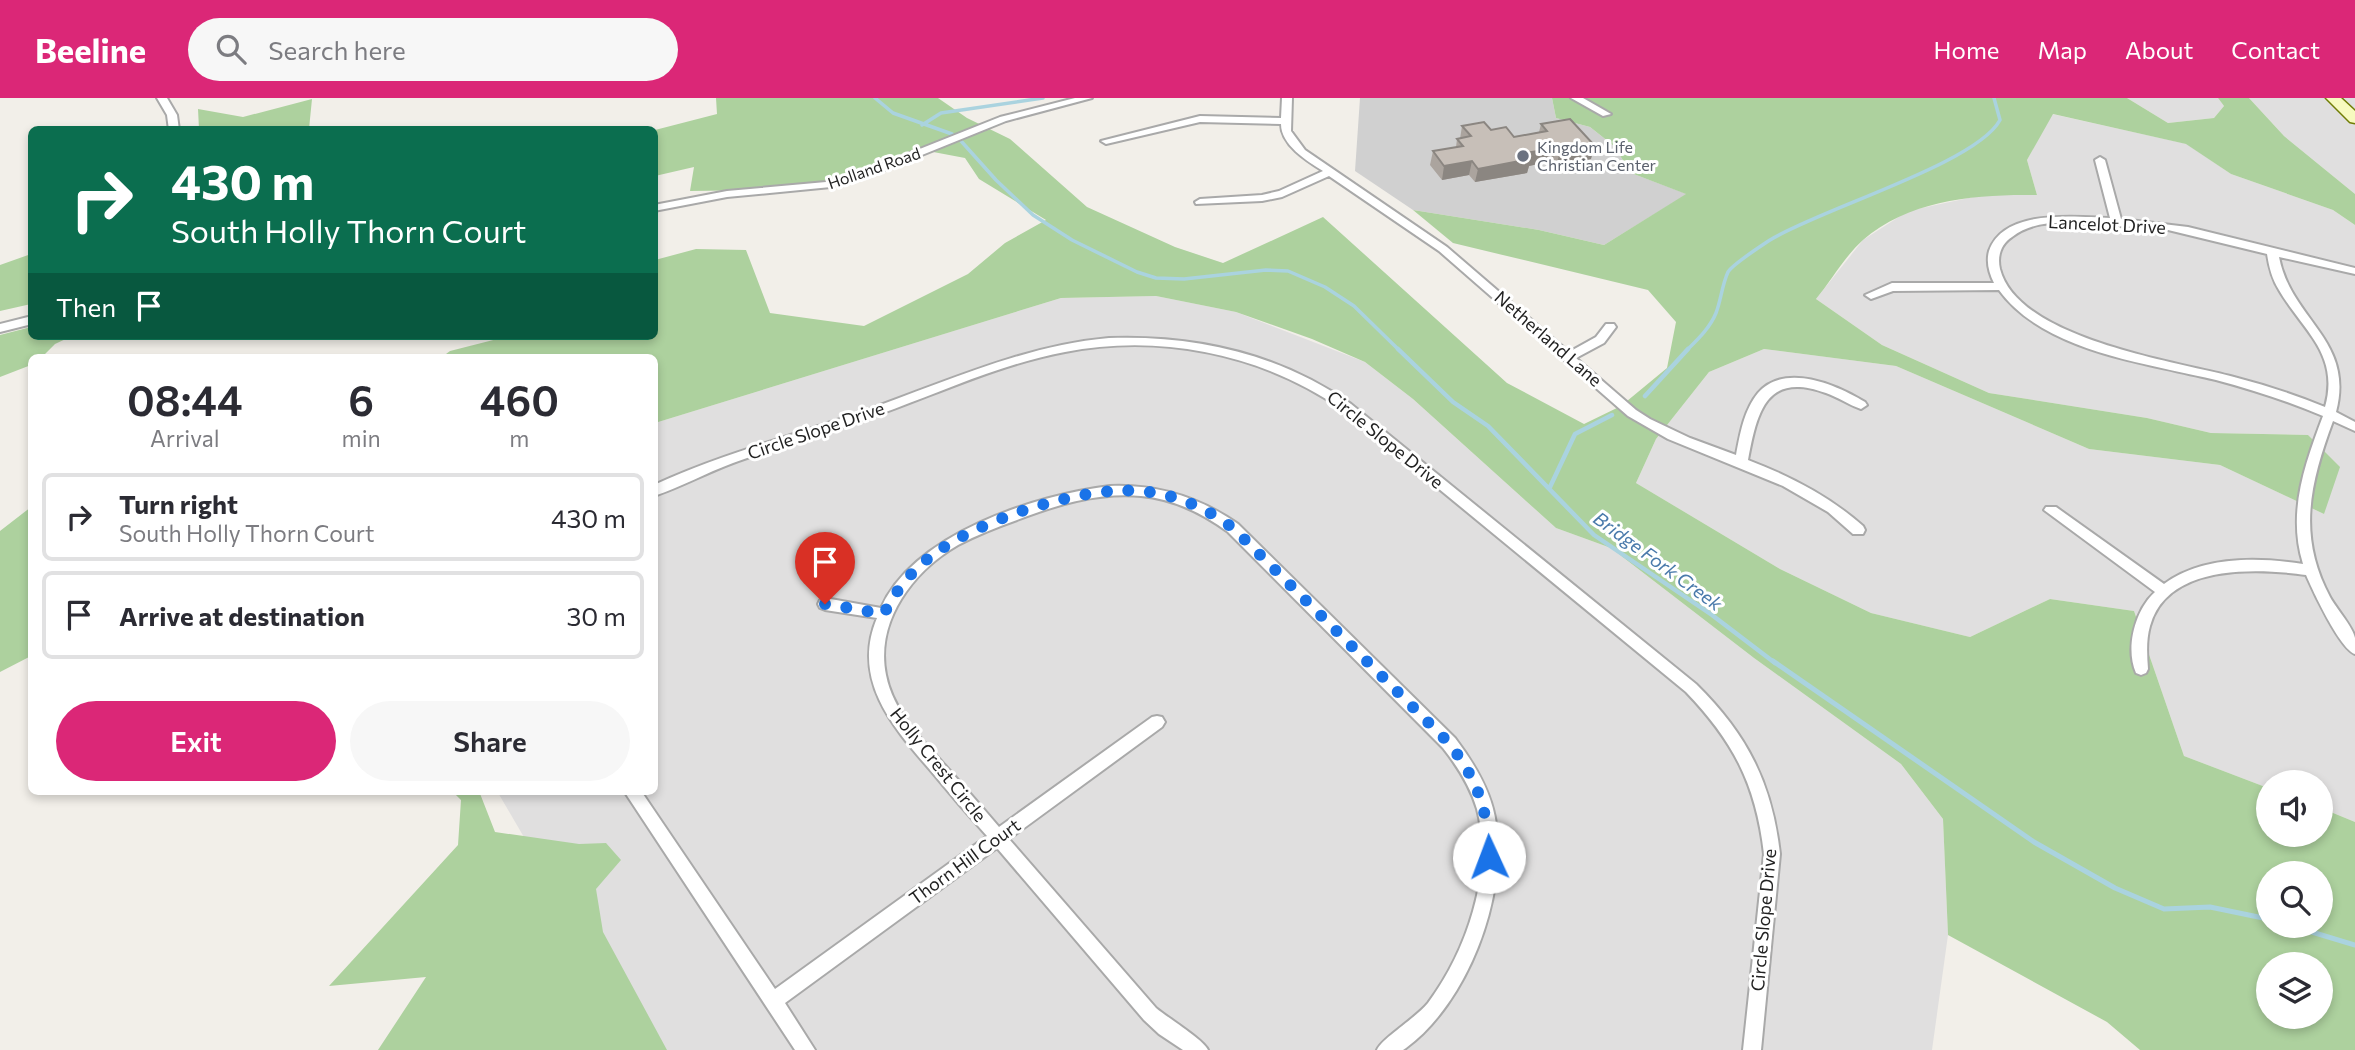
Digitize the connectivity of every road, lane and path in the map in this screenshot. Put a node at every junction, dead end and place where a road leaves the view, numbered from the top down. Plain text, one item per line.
1 (162, 98) edge
2 (1086, 98) edge
3 (1287, 98) edge
4 (1576, 98) edge
5 (2333, 98) edge
6 (1606, 114) dead end
7 (2355, 119) edge
8 (1285, 121) junction
9 (173, 126) edge
10 (1106, 141) dead end
11 (2099, 160) dead end
12 (1330, 172) junction
13 (1200, 202) dead end
14 (658, 207) edge
15 (2116, 222) junction
16 (2272, 252) junction
17 (2355, 271) edge
18 (2001, 286) junction
19 (1871, 295) dead end
20 (28, 321) edge
21 (1610, 327) dead end
22 (0, 328) edge
23 (1569, 357) junction
24 (1861, 405) dead end
25 (2330, 414) junction
26 (2355, 427) edge
27 (1741, 462) junction
28 (658, 489) edge
29 (2051, 510) dead end
30 (1858, 530) dead end
31 (2310, 570) junction
32 (2165, 592) junction
33 (825, 604) dead end
34 (884, 614) junction
35 (2355, 648) edge
36 (2141, 669) dead end
37 (1157, 722) dead end
38 (635, 795) edge
39 (998, 838) junction
40 (773, 1002) junction
41 (807, 1050) edge
42 (1199, 1050) edge
43 (1385, 1050) edge
44 (1752, 1050) edge

1 - 9 street
2 - 14 street, Holland Road
3 - 8 street
4 - 6 street
5 - 7 street
8 - 10 street
8 - 12 street, Netherland Lane
11 - 15 street
12 - 13 street
12 - 23 street, Netherland Lane
15 - 16 street, Lancelot Drive
15 - 18 street, Lancelot Drive
16 - 17 street, Lancelot Drive
16 - 25 street
18 - 19 street
18 - 25 street
20 - 22 street
21 - 23 street
23 - 27 street, Netherland Lane
24 - 27 street
25 - 26 street
25 - 31 street
27 - 30 street, Netherland Lane
28 - 44 street, Circle Slope Drive
29 - 32 street
31 - 32 street
31 - 35 street
32 - 36 street
33 - 34 street
34 - 39 street, Holly Crest Circle
34 - 43 street, Holly Crest Circle
37 - 39 street, Thorn Hill Court
38 - 40 street
39 - 40 street, Thorn Hill Court
39 - 42 street, Holly Crest Circle
40 - 41 street

